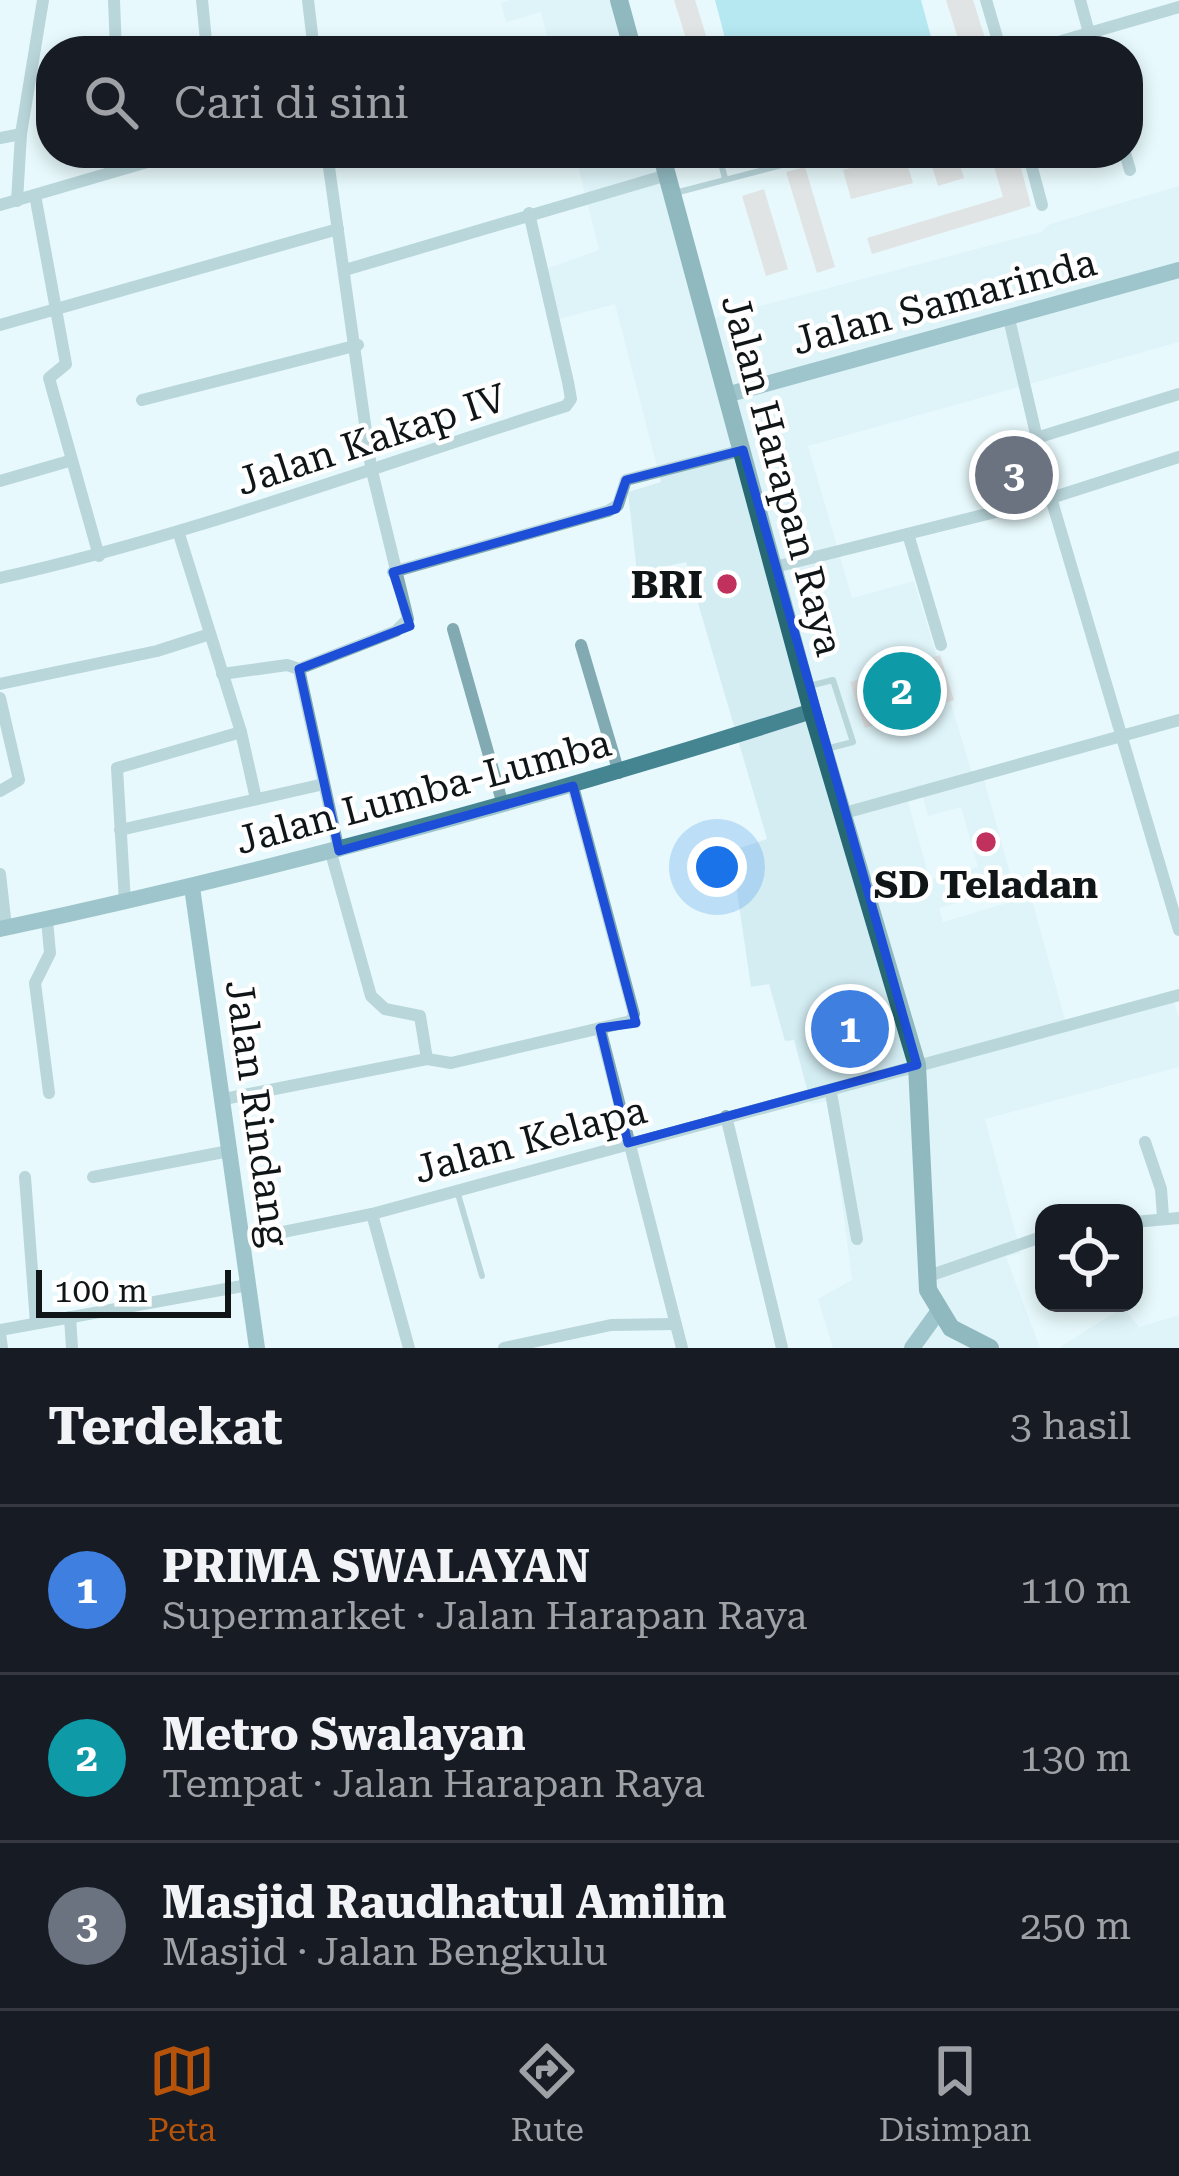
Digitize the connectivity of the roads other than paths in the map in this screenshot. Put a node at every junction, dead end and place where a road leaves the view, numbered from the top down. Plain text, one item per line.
1 (43, 0) edge
2 (114, 0) edge
3 (202, 0) edge
4 (308, 0) edge
5 (619, 0) edge
6 (986, 0) edge
7 (1080, 0) edge
8 (1178, 7) edge
9 (1089, 34) junction
10 (37, 36) edge
11 (115, 36) edge
12 (206, 36) edge
13 (312, 36) edge
14 (629, 36) edge
15 (997, 36) edge
16 (1082, 36) edge
17 (36, 43) edge
18 (21, 134) junction
19 (0, 138) edge
20 (119, 168) edge
21 (329, 168) edge
22 (665, 168) edge
23 (722, 168) edge
24 (766, 168) edge
25 (1032, 168) edge
26 (112, 170) joint
27 (725, 178) junction
28 (670, 184) junction
29 (34, 195) junction
30 (17, 201) junction
31 (0, 205) edge
32 (1042, 205) dead end
33 (529, 213) junction
34 (338, 229) junction
35 (344, 270) junction
36 (1179, 270) edge
37 (54, 308) junction
38 (1009, 319) junction
39 (0, 326) edge
40 (358, 346) junction
41 (1179, 394) edge
42 (726, 395) junction
43 (142, 400) dead end
44 (1036, 438) junction
45 (743, 450) junction
46 (1179, 457) edge
47 (69, 461) junction
48 (371, 467) junction
49 (0, 481) edge
50 (1051, 498) junction
51 (178, 534) junction
52 (908, 534) junction
53 (99, 556) junction
54 (775, 567) junction
55 (393, 572) junction
56 (0, 578) edge
57 (453, 629) dead end
58 (209, 634) junction
59 (581, 645) dead end
60 (941, 645) dead end
61 (299, 668) junction
62 (222, 674) junction
63 (0, 684) edge
64 (806, 687) junction
65 (0, 698) edge
66 (812, 711) junction
67 (1179, 720) edge
68 (241, 732) junction
69 (1120, 735) junction
70 (823, 750) junction
71 (619, 773) junction
72 (323, 784) junction
73 (573, 786) junction
74 (0, 791) edge
75 (256, 799) junction
76 (503, 805) junction
77 (841, 814) junction
78 (120, 830) junction
79 (335, 852) junction
80 (0, 874) edge
81 (192, 887) junction
82 (125, 902) junction
83 (47, 920) junction
84 (3, 928) edge
85 (1179, 929) edge
86 (1178, 997) edge
87 (600, 1028) junction
88 (427, 1058) junction
89 (917, 1065) junction
90 (49, 1093) dead end
91 (831, 1093) junction
92 (224, 1100) junction
93 (726, 1116) junction
94 (1145, 1142) dead end
95 (628, 1143) junction
96 (229, 1150) junction
97 (25, 1177) dead end
98 (93, 1177) dead end
99 (457, 1190) junction
100 (372, 1214) junction
101 (1163, 1217) junction
102 (1179, 1218) edge
103 (1143, 1220) edge
104 (857, 1238) dead end
105 (1035, 1239) edge
106 (244, 1240) junction
107 (482, 1276) dead end
108 (926, 1277) junction
109 (248, 1286) junction
110 (938, 1312) junction
111 (70, 1317) junction
112 (36, 1323) junction
113 (675, 1324) junction
114 (0, 1331) edge
115 (2, 1348) edge
116 (72, 1348) edge
117 (257, 1348) edge
118 (409, 1348) edge
119 (504, 1348) edge
120 (682, 1348) edge
121 (782, 1348) edge
122 (912, 1348) edge
123 (990, 1348) edge

1 - 10 street
2 - 11 street
3 - 12 street
4 - 13 street
5 - 14 main road
6 - 15 street
7 - 9 street
8 - 9 street
9 - 16 street
17 - 18 street
18 - 19 street
18 - 30 street
20 - 26 street
21 - 34 street
22 - 28 main road, Jalan Harapan Raya
23 - 27 lane
24 - 27 lane
25 - 32 street
26 - 29 street
27 - 28 lane
28 - 33 street
28 - 42 main road, Jalan Harapan Raya
29 - 30 street
29 - 37 street
30 - 31 street
33 - 35 street
33 - 48 street, Jalan Kakap IV
34 - 35 street
34 - 37 street
35 - 40 street
36 - 38 street, Jalan Samarinda
37 - 39 street
37 - 47 street
38 - 42 street, Jalan Samarinda
38 - 44 street
40 - 43 street
40 - 48 street
41 - 44 street
42 - 45 main road, Jalan Harapan Raya
44 - 50 street
45 - 54 main road, Jalan Harapan Raya
45 - 55 street
46 - 50 street
47 - 49 street
47 - 53 street
48 - 51 street, Jalan Kakap IV
48 - 55 street
50 - 52 street
50 - 69 street
51 - 53 street, Jalan Kakap IV
51 - 58 street
52 - 54 street
52 - 60 street
53 - 56 street, Jalan Kakap IV
54 - 64 main road, Jalan Harapan Raya
55 - 61 street
57 - 76 street
58 - 62 street
58 - 63 street
59 - 71 street
61 - 62 street
61 - 72 street
62 - 68 street
64 - 66 main road, Jalan Harapan Raya
64 - 70 lane
65 - 74 street
66 - 70 main road, Jalan Harapan Raya
66 - 71 street, Jalan Lumba-Lumba
67 - 69 street
68 - 75 street
68 - 78 street
69 - 77 street
69 - 85 street
70 - 77 main road, Jalan Harapan Raya
71 - 73 street, Jalan Lumba-Lumba
72 - 75 street
72 - 79 street
73 - 76 street, Jalan Lumba-Lumba
73 - 87 street
75 - 78 street
76 - 79 street, Jalan Lumba-Lumba
77 - 89 main road, Jalan Harapan Raya
78 - 82 street
79 - 81 street, Jalan Lumba-Lumba
79 - 88 street
80 - 84 street
81 - 82 street, Jalan Lumba-Lumba
81 - 92 street, Jalan Rindang
82 - 83 street, Jalan Lumba-Lumba
83 - 84 street, Jalan Lumba-Lumba
83 - 90 street
86 - 89 street, Jalan Kelapa
87 - 88 street
87 - 95 street
88 - 92 street
89 - 91 street, Jalan Kelapa
89 - 108 main road, Jalan Harapan Raya
91 - 93 street, Jalan Kelapa
91 - 104 street
92 - 96 street, Jalan Rindang
93 - 95 street, Jalan Kelapa
93 - 121 street
94 - 101 street
95 - 99 street, Jalan Kelapa
95 - 113 street
96 - 98 street
96 - 106 street, Jalan Rindang
97 - 112 street
99 - 100 street, Jalan Kelapa
99 - 107 lane
100 - 106 street, Jalan Kelapa
100 - 118 street
101 - 102 street
101 - 103 street
105 - 108 street
106 - 109 street, Jalan Rindang
108 - 110 main road, Jalan Harapan Raya
109 - 111 street
109 - 117 street, Jalan Rindang
110 - 122 street
110 - 123 main road
111 - 112 street
111 - 116 street
112 - 114 street
113 - 119 street
113 - 120 street
114 - 115 street

